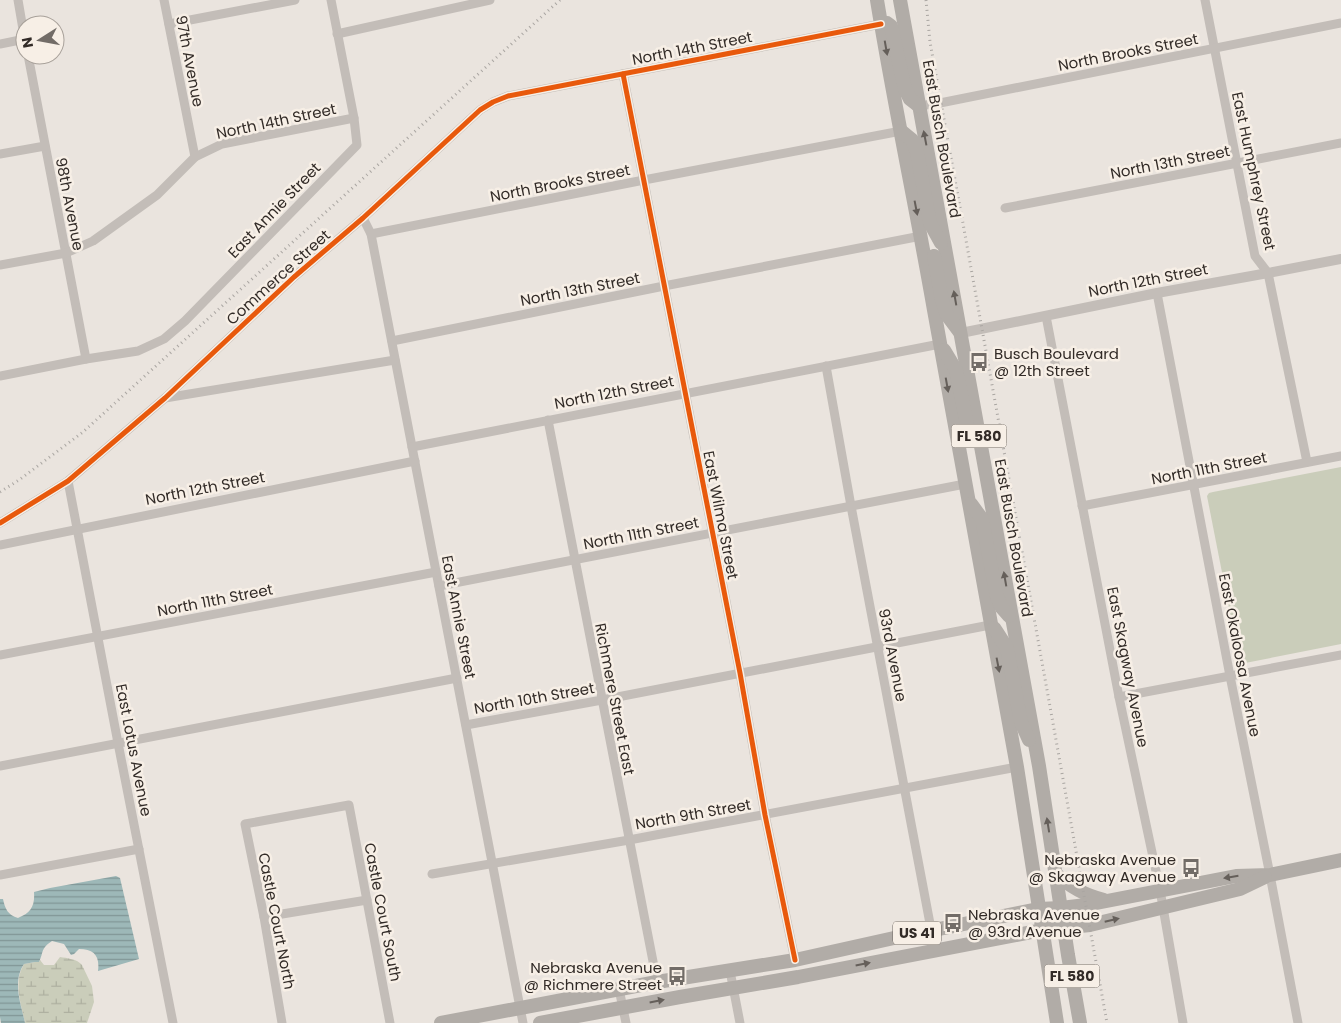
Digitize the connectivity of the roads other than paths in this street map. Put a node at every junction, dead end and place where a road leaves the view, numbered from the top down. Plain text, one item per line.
1 (18, 0) edge
2 (164, 0) edge
3 (295, 0) edge
4 (331, 0) edge
5 (490, 0) edge
6 (877, 0) edge
7 (900, 0) edge
8 (1205, 0) edge
9 (21, 15) edge
10 (1341, 23) edge
11 (169, 24) junction
12 (881, 24) junction
13 (337, 34) junction
14 (15, 42) edge
15 (0, 44) edge
16 (1215, 49) junction
17 (30, 65) edge
18 (623, 74) junction
19 (508, 96) joint
20 (919, 106) junction
21 (354, 118) junction
22 (901, 131) junction
23 (1341, 143) edge
24 (45, 146) junction
25 (0, 154) edge
26 (195, 157) junction
27 (1236, 163) junction
28 (644, 180) junction
29 (1005, 208) dead end
30 (363, 218) junction
31 (371, 234) junction
32 (921, 236) junction
33 (946, 252) junction
34 (66, 253) junction
35 (1341, 259) edge
36 (0, 265) edge
37 (1268, 273) junction
38 (664, 286) junction
39 (1157, 293) junction
40 (1046, 316) junction
41 (961, 333) junction
42 (392, 341) junction
43 (940, 344) junction
44 (86, 359) junction
45 (396, 360) junction
46 (826, 366) junction
47 (0, 376) edge
48 (686, 394) junction
49 (165, 398) junction
50 (548, 420) junction
51 (412, 447) junction
52 (1341, 456) edge
53 (983, 459) junction
54 (415, 462) junction
55 (1306, 462) junction
56 (68, 482) junction
57 (965, 484) junction
58 (1193, 485) junction
59 (968, 499) junction
60 (851, 506) junction
61 (1082, 506) junction
62 (0, 523) edge
63 (77, 529) junction
64 (712, 534) junction
65 (0, 545) edge
66 (575, 560) junction
67 (436, 572) junction
68 (439, 586) junction
69 (1012, 620) junction
70 (990, 625) junction
71 (98, 637) junction
72 (877, 646) junction
73 (0, 655) edge
74 (1341, 655) edge
75 (740, 673) junction
76 (1230, 676) junction
77 (457, 678) junction
78 (1119, 697) junction
79 (602, 700) junction
80 (466, 725) junction
81 (118, 743) junction
82 (0, 766) edge
83 (1039, 766) junction
84 (1017, 767) junction
85 (905, 788) junction
86 (765, 814) junction
87 (245, 824) joint
88 (629, 840) junction
89 (139, 849) junction
90 (1341, 860) edge
91 (492, 864) junction
92 (1055, 873) junction
93 (432, 874) dead end
94 (0, 875) edge
95 (1270, 875) junction
96 (1160, 890) junction
97 (367, 900) junction
98 (1107, 901) junction
99 (1061, 908) junction
100 (1040, 909) junction
101 (1162, 909) junction
102 (264, 917) junction
103 (1064, 928) junction
104 (932, 930) junction
105 (1042, 930) junction
106 (868, 944) junction
107 (935, 950) junction
108 (795, 960) junction
109 (730, 971) junction
110 (820, 973) junction
111 (657, 982) junction
112 (733, 988) junction
113 (619, 989) junction
114 (623, 1007) junction
115 (520, 1008) junction
116 (173, 1023) edge
117 (282, 1023) edge
118 (390, 1023) edge
119 (442, 1023) edge
120 (523, 1023) edge
121 (540, 1023) edge
122 (626, 1023) edge
123 (740, 1023) edge
124 (1057, 1023) edge
125 (1080, 1023) edge
126 (1183, 1023) edge
127 (1298, 1023) edge

1 - 9 street
2 - 11 street, 97th Avenue
3 - 11 street
4 - 13 street, East Annie Street
5 - 13 street
6 - 12 main road, FL 580
7 - 20 main road, East Busch Boulevard / FL 580
8 - 16 street, East Humphrey Street
10 - 16 street, North Brooks Street
11 - 26 street, 97th Avenue
12 - 18 street, North 14th Street
12 - 20 main road
12 -> 22 main road, FL 580
13 - 21 street, East Annie Street
14 - 15 street
16 - 20 street, North Brooks Street
16 - 27 street, East Humphrey Street
17 - 24 street, 98th Avenue
18 - 19 street, North 14th Street
18 - 28 street, East Wilma Street
19 - 30 street, Commerce Street
33 -> 20 main road, East Busch Boulevard / FL 580
21 - 26 street, North 14th Street
21 - 44 street, East Annie Street
22 - 28 street, North Brooks Street
22 -> 32 main road, FL 580
22 - 33 main road
23 - 27 street, North 13th Street
24 - 25 street
24 - 34 street, 98th Avenue
26 - 34 street, North 14th Street
27 - 29 street, North 13th Street
27 - 37 street, East Humphrey Street
28 - 31 street, North Brooks Street
28 - 38 street, East Wilma Street
30 - 31 street, East Annie Street
30 - 49 street, Commerce Street
31 - 42 street, East Annie Street
32 - 38 street, North 13th Street
32 - 41 main road
32 - 43 main road, FL 580
41 -> 33 main road, East Busch Boulevard / FL 580
34 - 36 street, North 14th Street
34 - 44 street, 98th Avenue
35 - 37 street, North 12th Street
37 - 39 street, North 12th Street
37 - 55 street, East Humphrey Street
38 - 42 street, North 13th Street
38 - 48 street, East Wilma Street
39 - 40 street, North 12th Street
39 - 58 street, East Okaloosa Avenue
40 - 41 street, North 12th Street
40 - 61 street, East Skagway Avenue
41 - 53 main road, East Busch Boulevard / FL 580
42 - 45 street, East Annie Street
43 - 46 street, North 12th Street
43 - 53 main road
43 -> 57 main road, FL 580
44 - 47 street
45 - 49 street
45 - 51 street, East Annie Street
46 - 48 street, North 12th Street
46 - 60 street, 93rd Avenue
48 - 50 street, North 12th Street
48 - 64 street, East Wilma Street
49 - 56 street, Commerce Street
50 - 51 street, North 12th Street
50 - 66 street, Richmere Street East
51 - 54 street, East Annie Street
52 - 55 street, North 11th Street
69 -> 53 main road, East Busch Boulevard / FL 580
54 - 63 street, North 12th Street
54 - 67 street, East Annie Street
55 - 58 street, North 11th Street
56 - 62 street, Commerce Street
56 - 63 street, East Lotus Avenue
57 - 59 main road, FL 580
57 - 60 street, North 11th Street
58 - 61 street, North 11th Street
58 - 76 street, East Okaloosa Avenue
59 - 69 main road
59 - 70 main road, FL 580
60 - 64 street, North 11th Street
60 - 72 street, 93rd Avenue
61 - 78 street, East Skagway Avenue
63 - 65 street, North 12th Street
63 - 71 street, East Lotus Avenue
64 - 66 street, North 11th Street
64 - 75 street, East Wilma Street
66 - 68 street, North 11th Street
66 - 79 street, Richmere Street East
67 - 68 street, East Annie Street
67 - 71 street, North 11th Street
68 - 77 street, East Annie Street
69 - 83 main road, East Busch Boulevard / FL 580
70 - 72 street, North 10th Street
70 - 83 main road
70 -> 84 main road, FL 580
71 - 73 street, North 11th Street
71 - 81 street, East Lotus Avenue
72 - 75 street, North 10th Street
72 - 85 street, 93rd Avenue
74 - 76 street
75 - 79 street, North 10th Street
75 - 86 street, East Wilma Street
76 - 78 street
76 - 95 street, East Okaloosa Avenue
77 - 80 street, East Annie Street
77 - 81 street
78 - 96 street, East Skagway Avenue
79 - 80 street, North 10th Street
79 - 88 street, Richmere Street East
80 - 91 street, East Annie Street
81 - 82 street
81 - 89 street, East Lotus Avenue
92 -> 83 main road, East Busch Boulevard / FL 580
84 - 85 street, North 9th Street
84 - 100 main road, FL 580
85 - 86 street, North 9th Street
85 - 104 street, 93rd Avenue
86 - 88 street, North 9th Street
86 - 108 street, East Wilma Street
87 - 97 street, Castle Court South
87 - 102 street, Castle Court North
88 - 91 street, North 9th Street
88 - 111 street, Richmere Street East
89 - 94 street
89 - 116 street, East Lotus Avenue
90 - 95 main road, US 41
91 - 93 street, North 9th Street
91 - 115 street, East Annie Street
92 - 98 main road
92 - 99 main road, East Busch Boulevard / FL 580
95 -> 96 main road, US 41
95 - 101 main road, US 41
95 - 127 street, East Okaloosa Avenue
96 - 98 main road, US 41
96 - 101 street, East Skagway Avenue
97 - 102 street
97 - 118 street, Castle Court South
98 - 99 main road, US 41
99 - 100 main road, US 41
99 - 103 main road, East Busch Boulevard / FL 580
100 - 104 main road, US 41
100 - 105 main road, FL 580
103 -> 101 main road, US 41
101 - 126 street, East Skagway Avenue
102 - 117 street, Castle Court North
103 - 105 main road, US 41
103 - 125 main road, East Busch Boulevard / FL 580
104 - 106 main road, US 41
104 - 107 street, 93rd Avenue
105 - 107 main road, US 41
105 - 124 main road, FL 580
106 - 108 main road, US 41
106 - 110 main road
110 -> 107 main road, US 41
108 - 109 main road, US 41
109 - 111 main road, US 41
109 - 112 street
110 - 112 main road, US 41
111 - 113 main road, US 41
114 -> 112 main road, US 41
112 - 123 street
113 - 114 street
113 - 115 main road, US 41
114 - 121 main road, US 41
114 - 122 street
115 - 119 main road, US 41
115 - 120 street, East Annie Street

